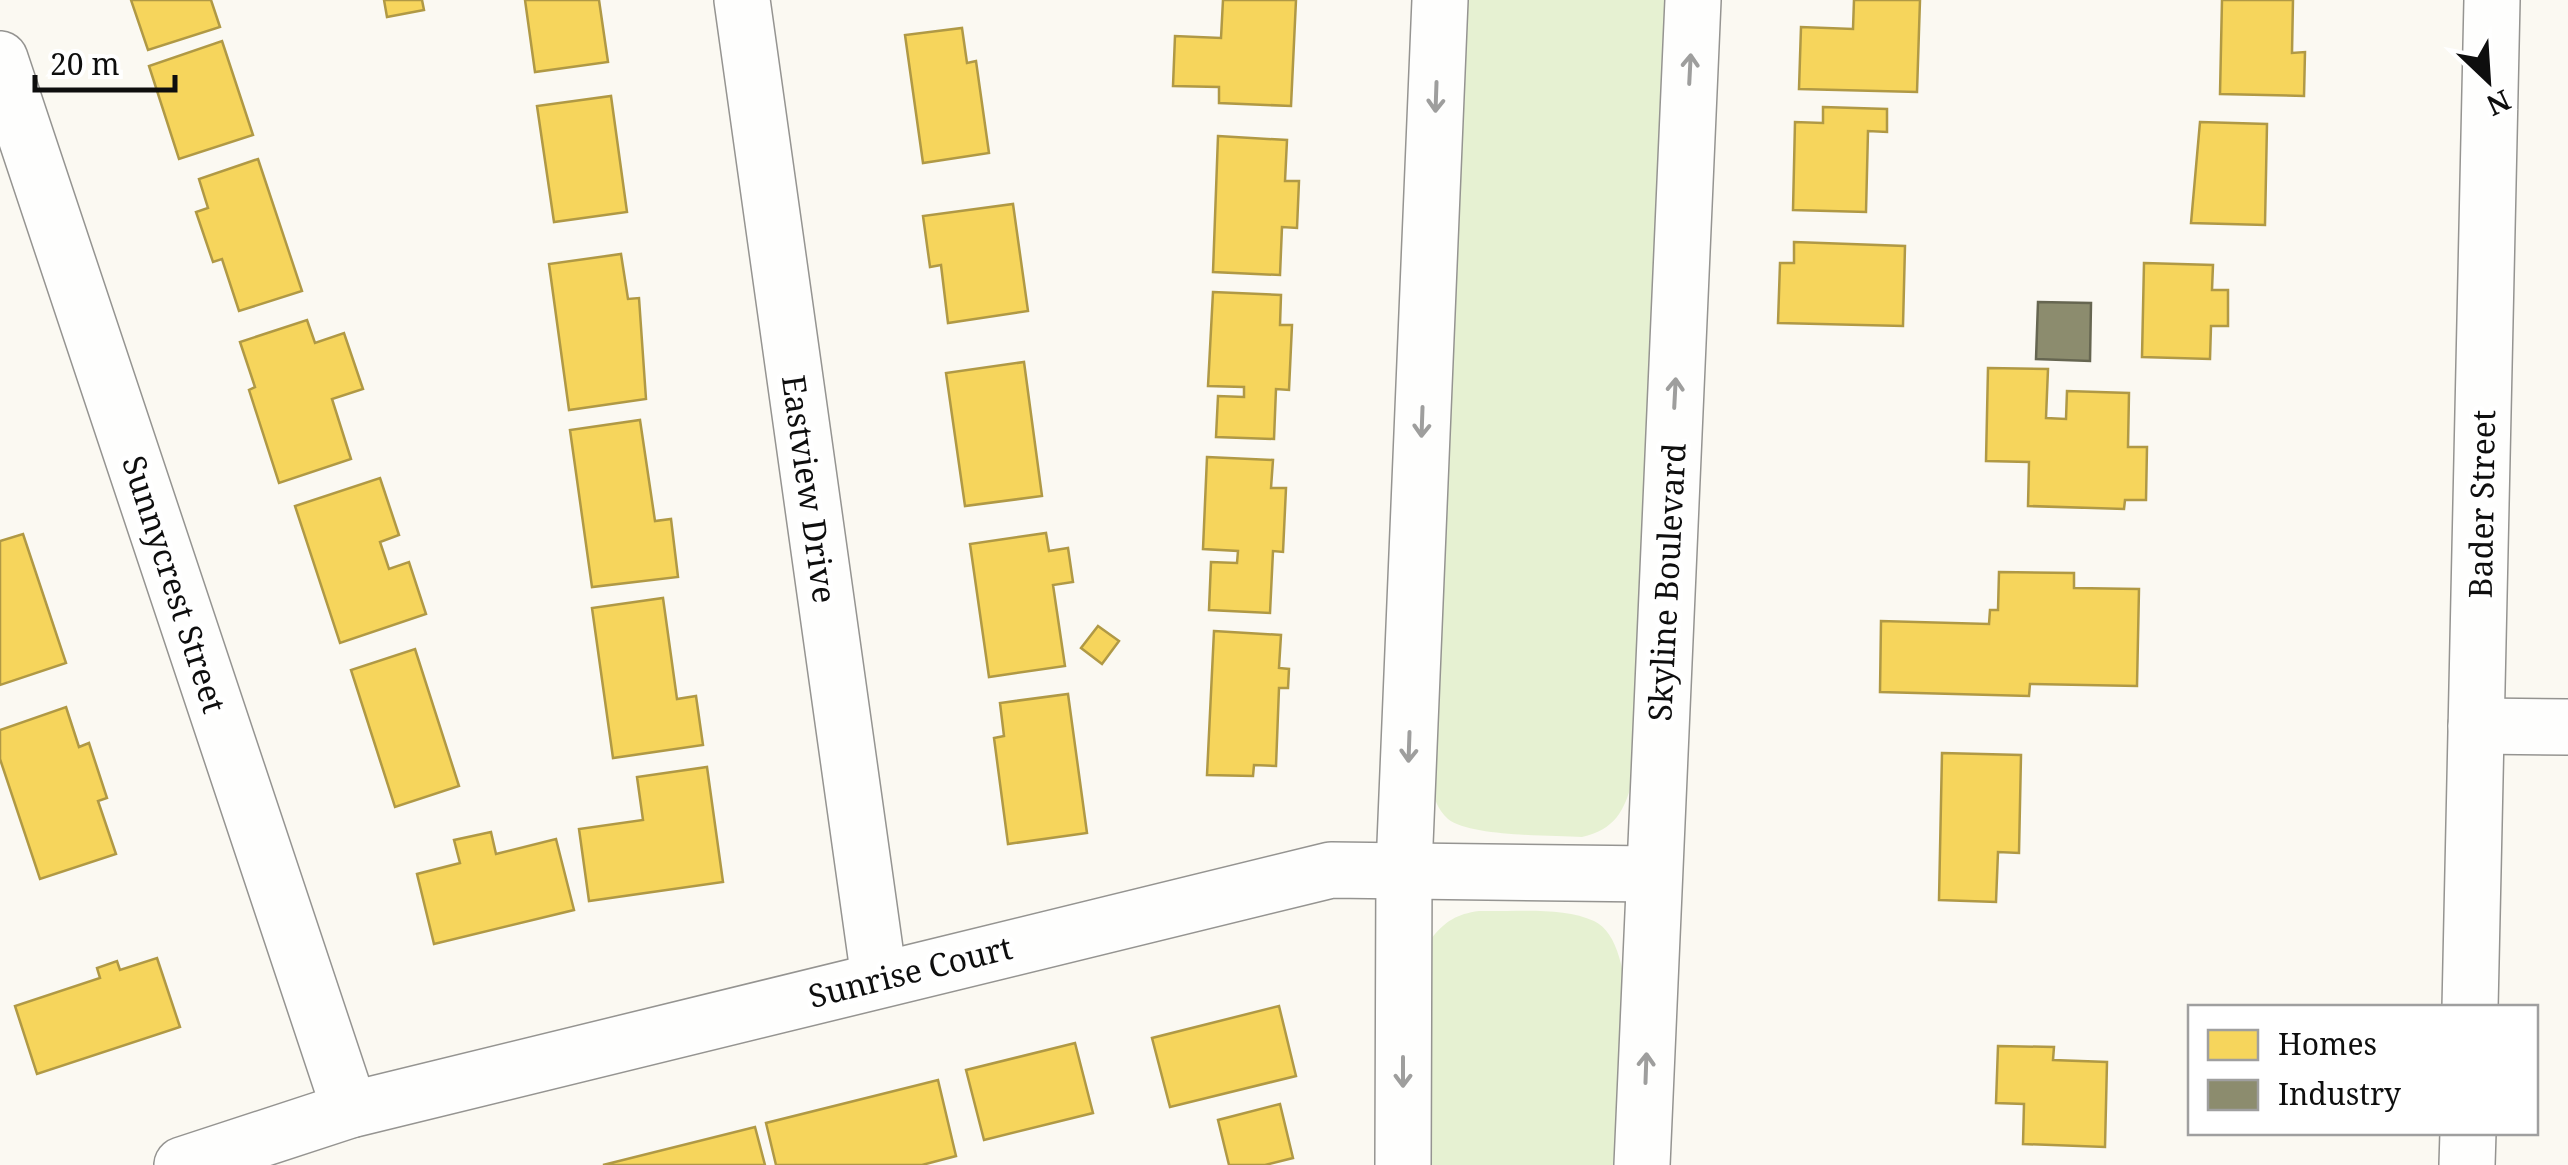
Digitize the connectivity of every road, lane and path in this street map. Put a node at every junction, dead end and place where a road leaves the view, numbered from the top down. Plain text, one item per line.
1 (742, 0) edge
2 (1440, 0) edge
3 (1693, 0) edge
4 (2492, 0) edge
5 (0, 58) edge
6 (2476, 726) junction
7 (2568, 727) edge
8 (1404, 868) junction
9 (1653, 874) junction
10 (878, 978) junction
11 (2470, 1005) edge
12 (350, 1110) junction
13 (2468, 1135) edge
14 (182, 1165) edge
15 (1403, 1165) edge
16 (1642, 1165) edge
17 (2467, 1165) edge

1 - 10 street, Eastview Drive
2 -> 8 street
9 -> 3 street, Skyline Boulevard
4 - 6 street, Bader Street
5 - 12 street, Sunnycrest Street
6 - 7 street
6 - 11 street, Bader Street
8 - 9 street, Sunrise Court
8 - 10 street, Sunrise Court
8 -> 15 street
16 -> 9 street, Skyline Boulevard
10 - 12 street, Sunrise Court
12 - 14 street, Sunrise Court
13 - 17 street

